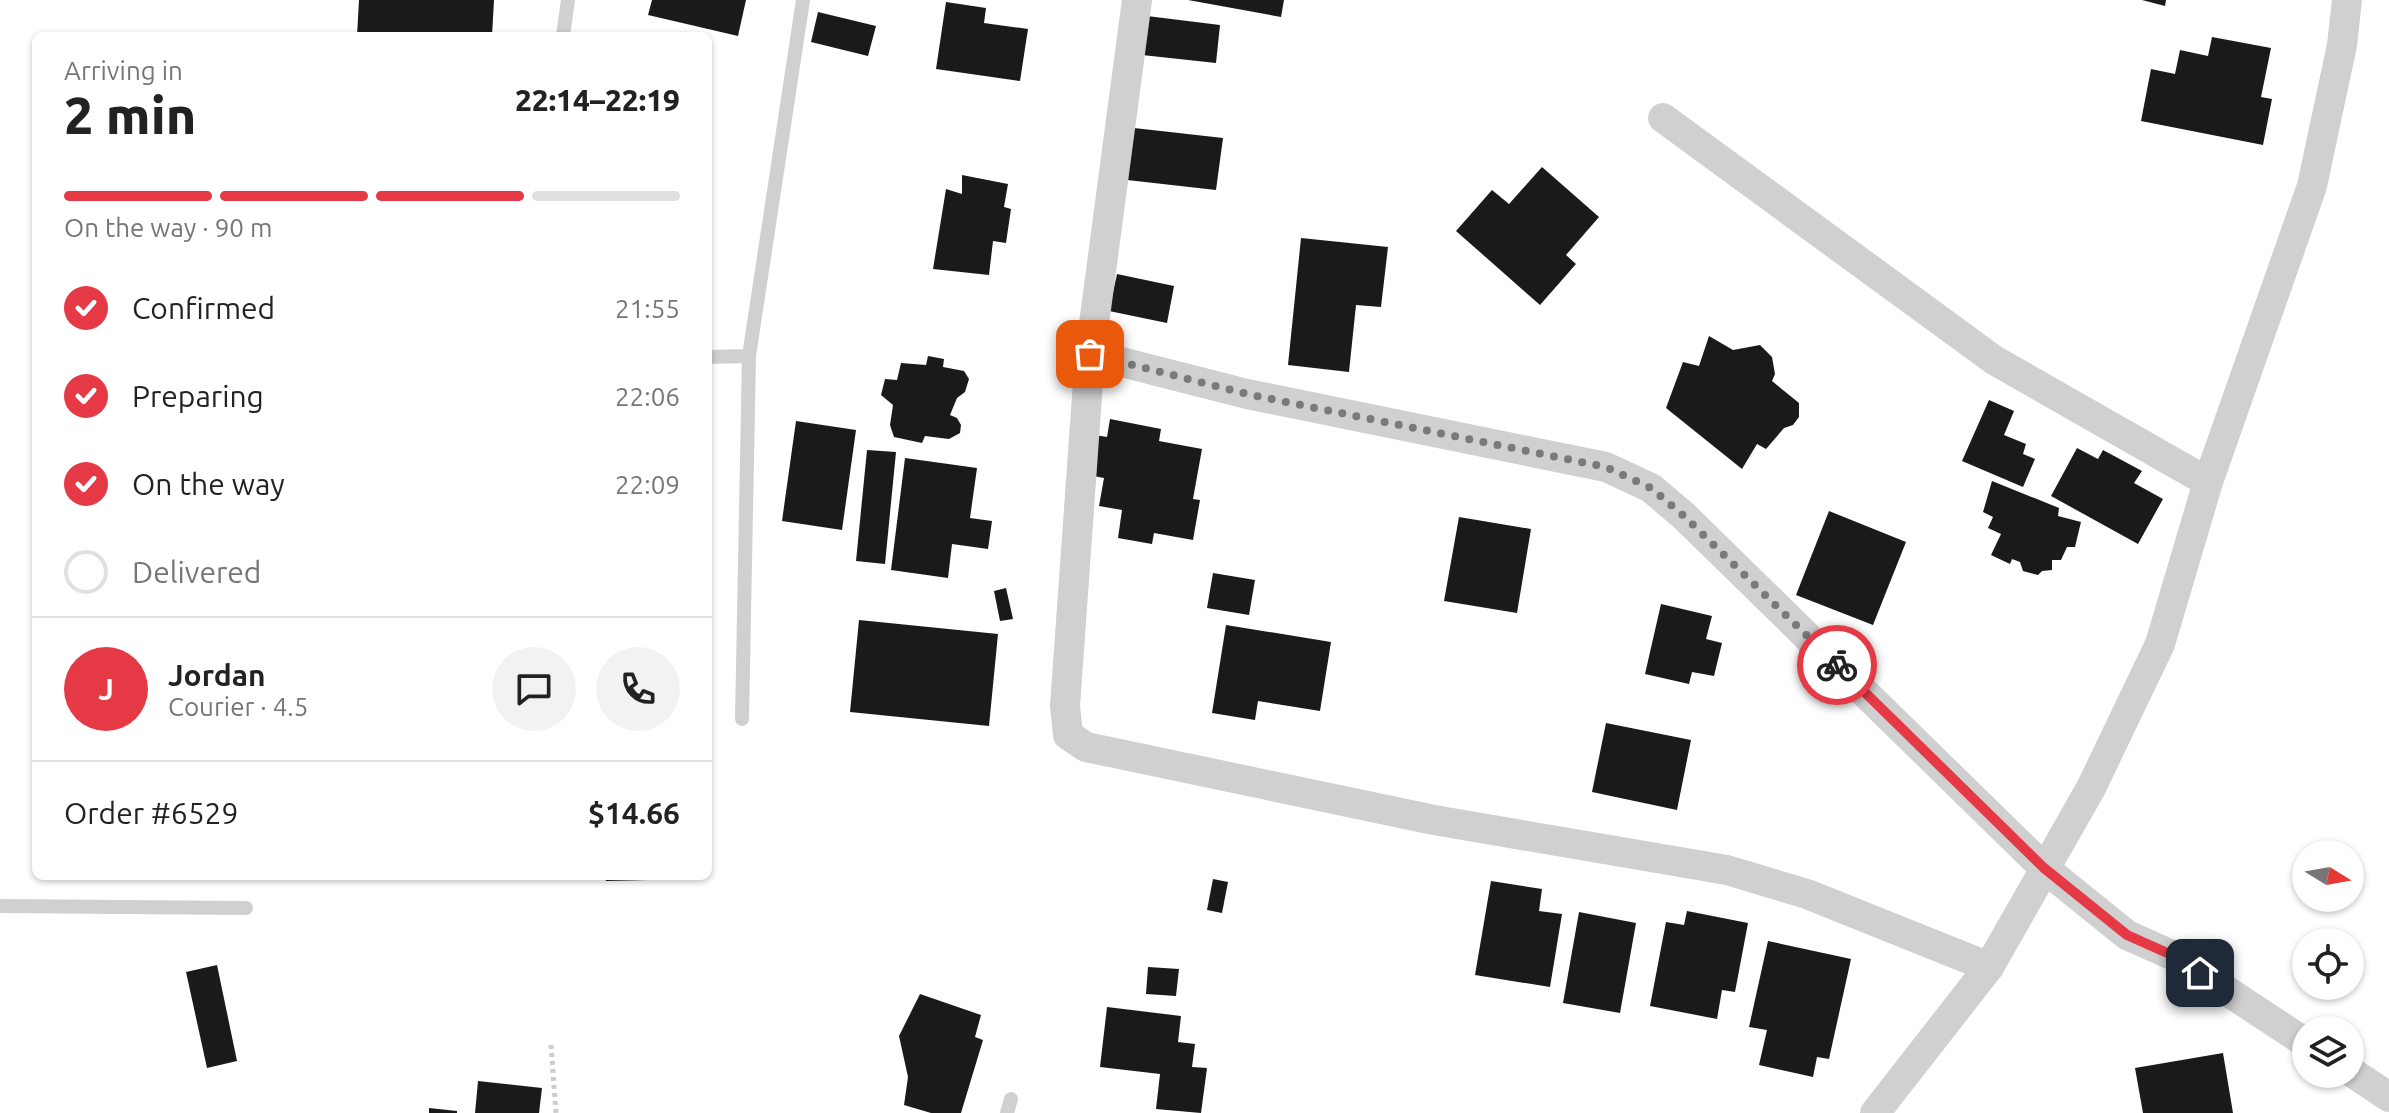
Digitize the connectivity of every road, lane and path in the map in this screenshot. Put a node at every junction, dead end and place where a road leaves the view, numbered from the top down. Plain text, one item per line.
1 (568, 0) edge
2 (803, 0) edge
3 (1137, 0) edge
4 (2347, 0) edge
5 (564, 32) edge
6 (1663, 118) dead end
7 (1090, 354) junction
8 (749, 356) junction
9 (712, 357) edge
10 (2208, 482) junction
11 (742, 719) dead end
12 (2044, 868) junction
13 (0, 906) edge
14 (246, 908) dead end
15 (1989, 967) junction
16 (2292, 1034) edge
17 (551, 1045) dead end
18 (2364, 1080) edge
19 (2389, 1097) edge
20 (556, 1113) edge
21 (1875, 1113) edge

1 - 5 lane
2 - 8 lane
3 - 7 street
4 - 10 street
6 - 10 street
7 - 12 street
7 - 15 street
8 - 9 lane
8 - 11 lane
10 - 12 street
12 - 15 street
12 - 16 street
13 - 14 lane
15 - 21 street
17 - 20 path
18 - 19 street

